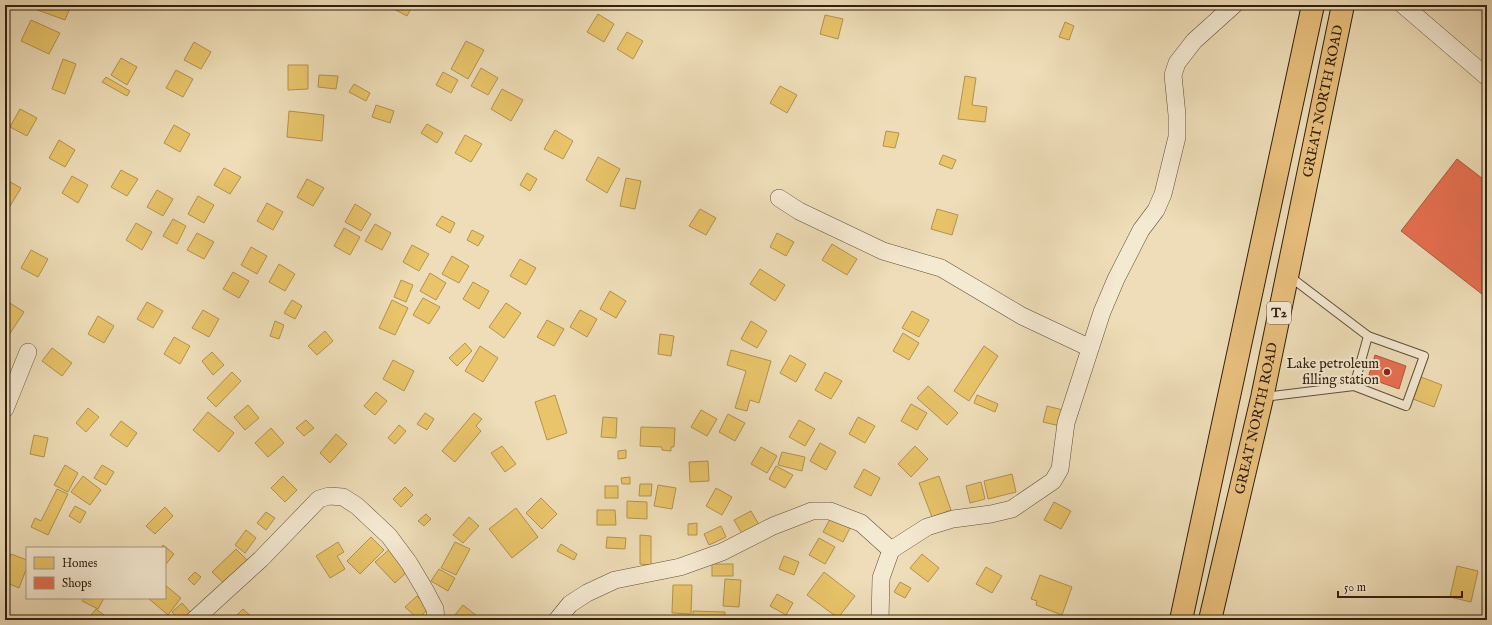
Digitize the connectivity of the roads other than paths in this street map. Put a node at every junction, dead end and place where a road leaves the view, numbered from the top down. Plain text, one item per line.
1 (1234, 5) edge
2 (1313, 5) edge
3 (1344, 5) edge
4 (1403, 5) edge
5 (1487, 77) edge
6 (779, 198) dead end
7 (1287, 274) junction
8 (1368, 336) junction
9 (1090, 348) junction
10 (28, 352) dead end
11 (1354, 386) junction
12 (1262, 398) junction
13 (5, 409) edge
14 (890, 550) junction
15 (194, 620) edge
16 (436, 620) edge
17 (557, 620) edge
18 (880, 620) edge
19 (1181, 620) edge
20 (1210, 620) edge

1 - 9 street
2 - 19 highway, GREAT NORTH ROAD / T2
3 - 7 highway, GREAT NORTH ROAD / T2
4 - 5 street
6 - 9 street
7 - 8 lane
7 - 12 highway, GREAT NORTH ROAD / T2
8 - 11 lane
8 - 11 lane
9 - 14 street
10 - 13 street
11 - 12 lane
12 - 20 highway, GREAT NORTH ROAD / T2
14 - 17 street
14 - 18 street
15 - 16 street

